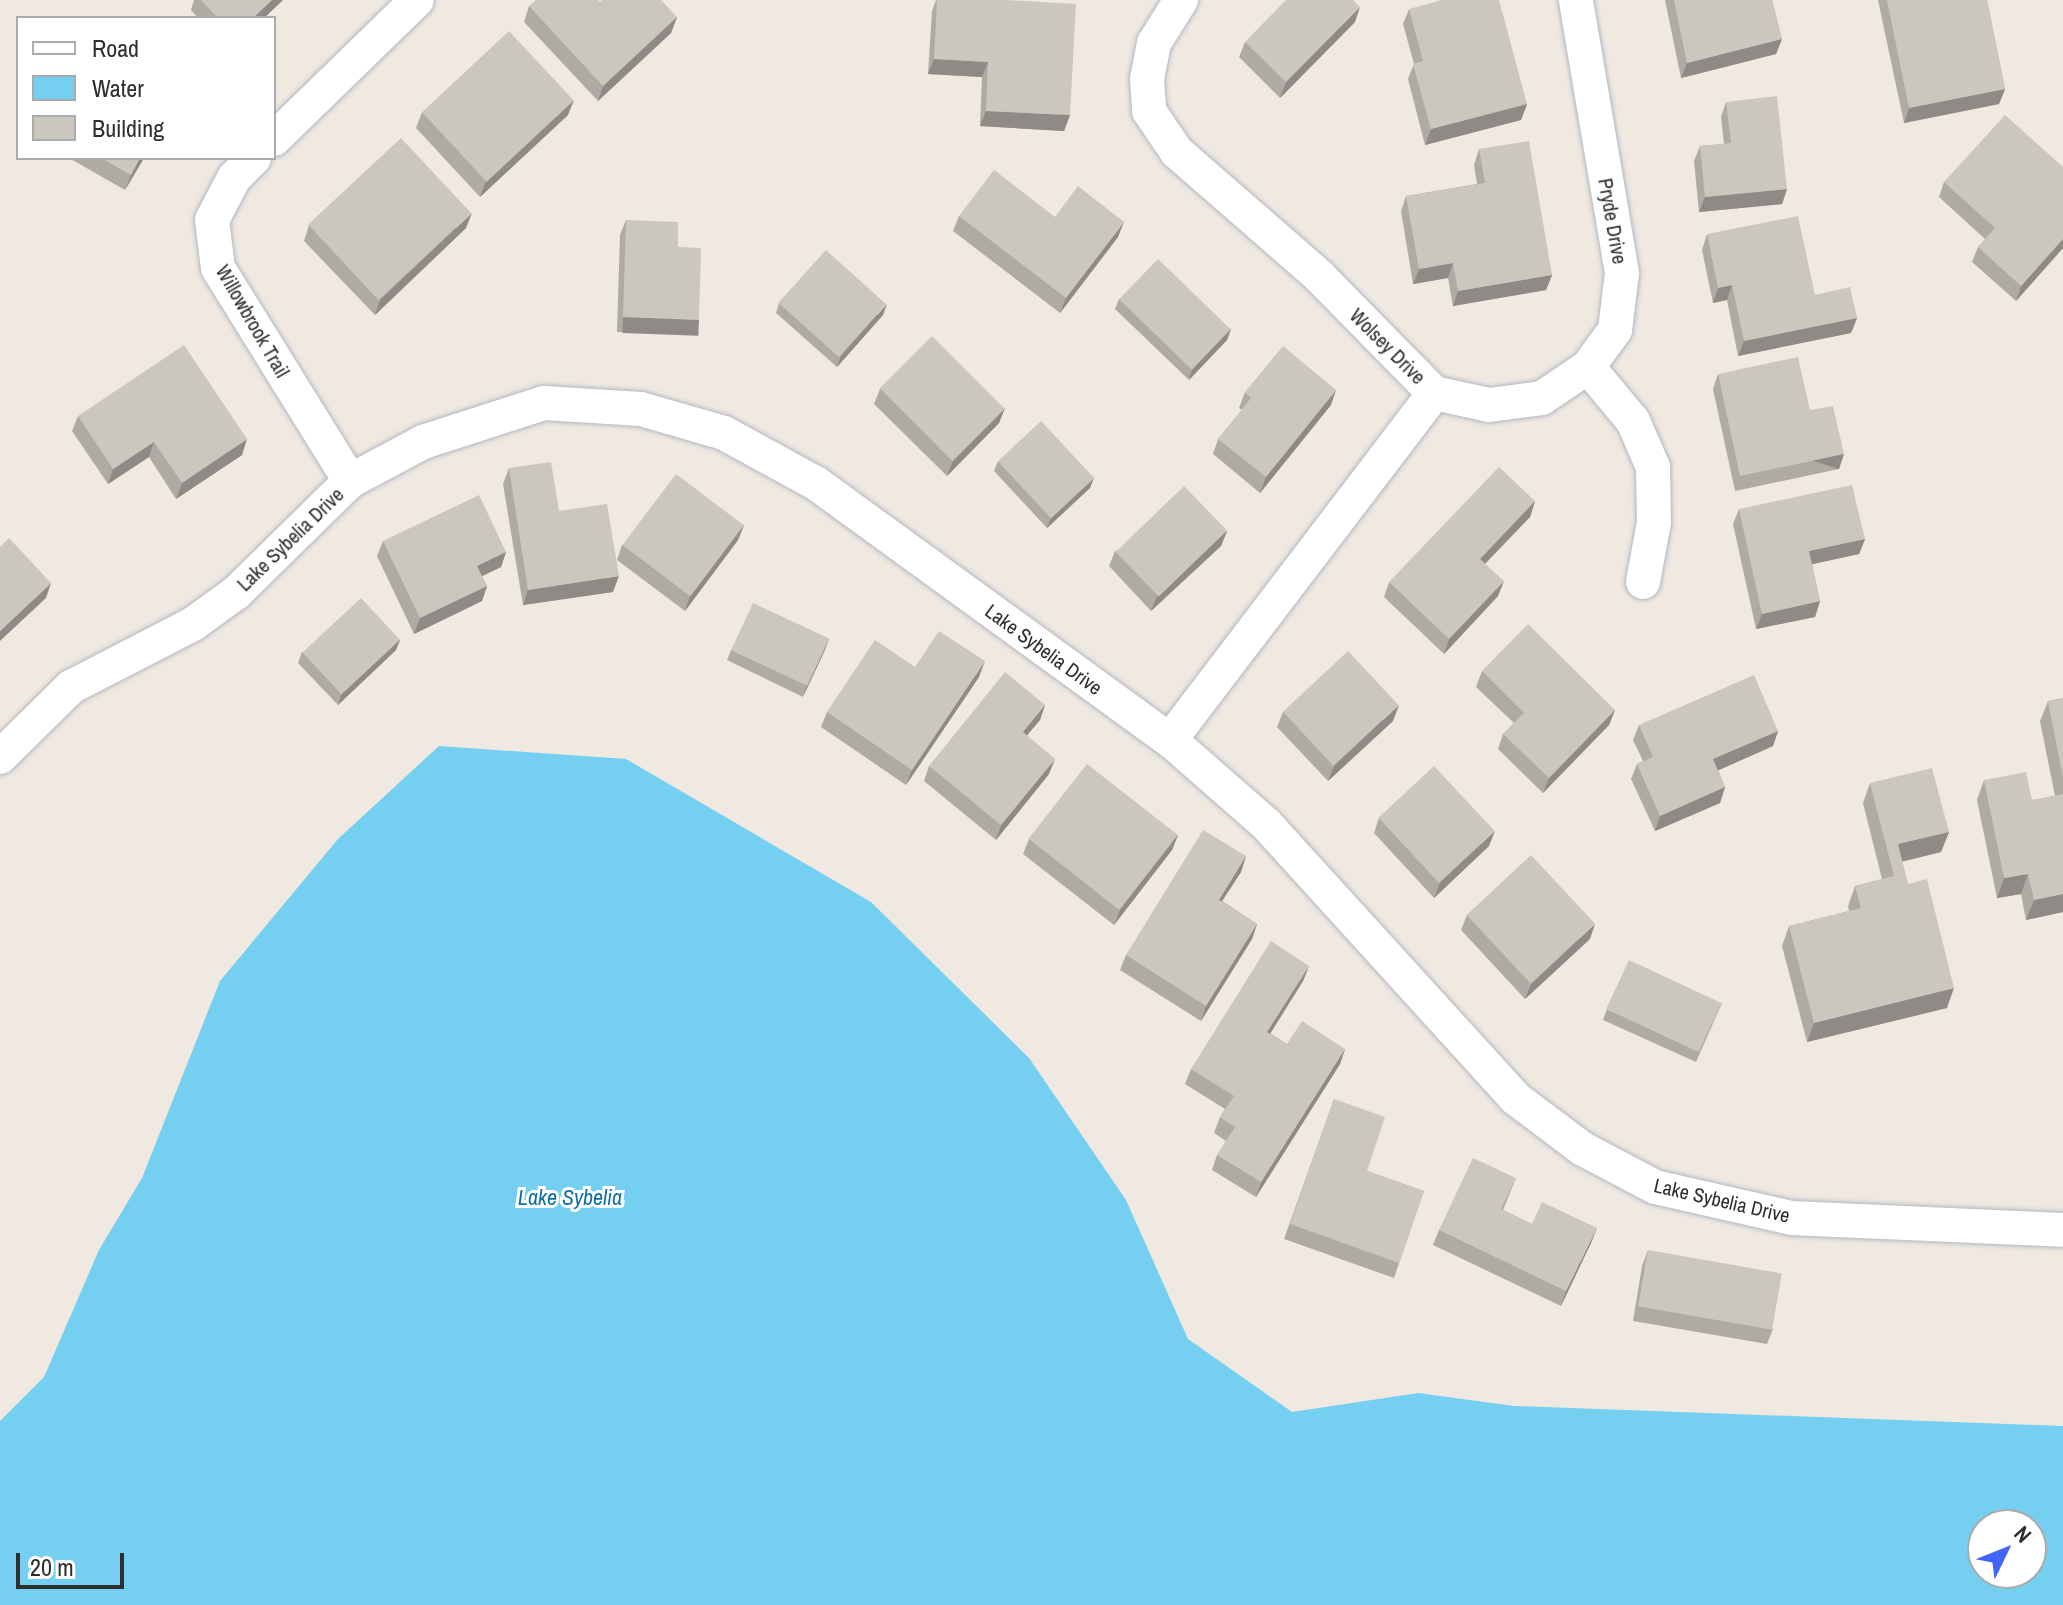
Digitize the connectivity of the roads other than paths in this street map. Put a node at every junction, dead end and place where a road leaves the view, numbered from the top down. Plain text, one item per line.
1 (1181, 0) edge
2 (1576, 0) edge
3 (415, 1) edge
4 (276, 137) edge
5 (252, 160) edge
6 (1588, 367) junction
7 (1434, 393) junction
8 (350, 481) junction
9 (1643, 582) dead end
10 (1170, 740) junction
11 (0, 757) edge
12 (2063, 1230) edge

1 - 7 street, Wolsey Drive
2 - 6 street, Pryde Drive
3 - 4 street
5 - 8 street, Willowbrook Trail
6 - 7 street, Pryde Drive
6 - 9 street
7 - 10 street, Wolsey Drive
8 - 10 street, Lake Sybelia Drive
8 - 11 street, Lake Sybelia Drive
10 - 12 street, Lake Sybelia Drive

